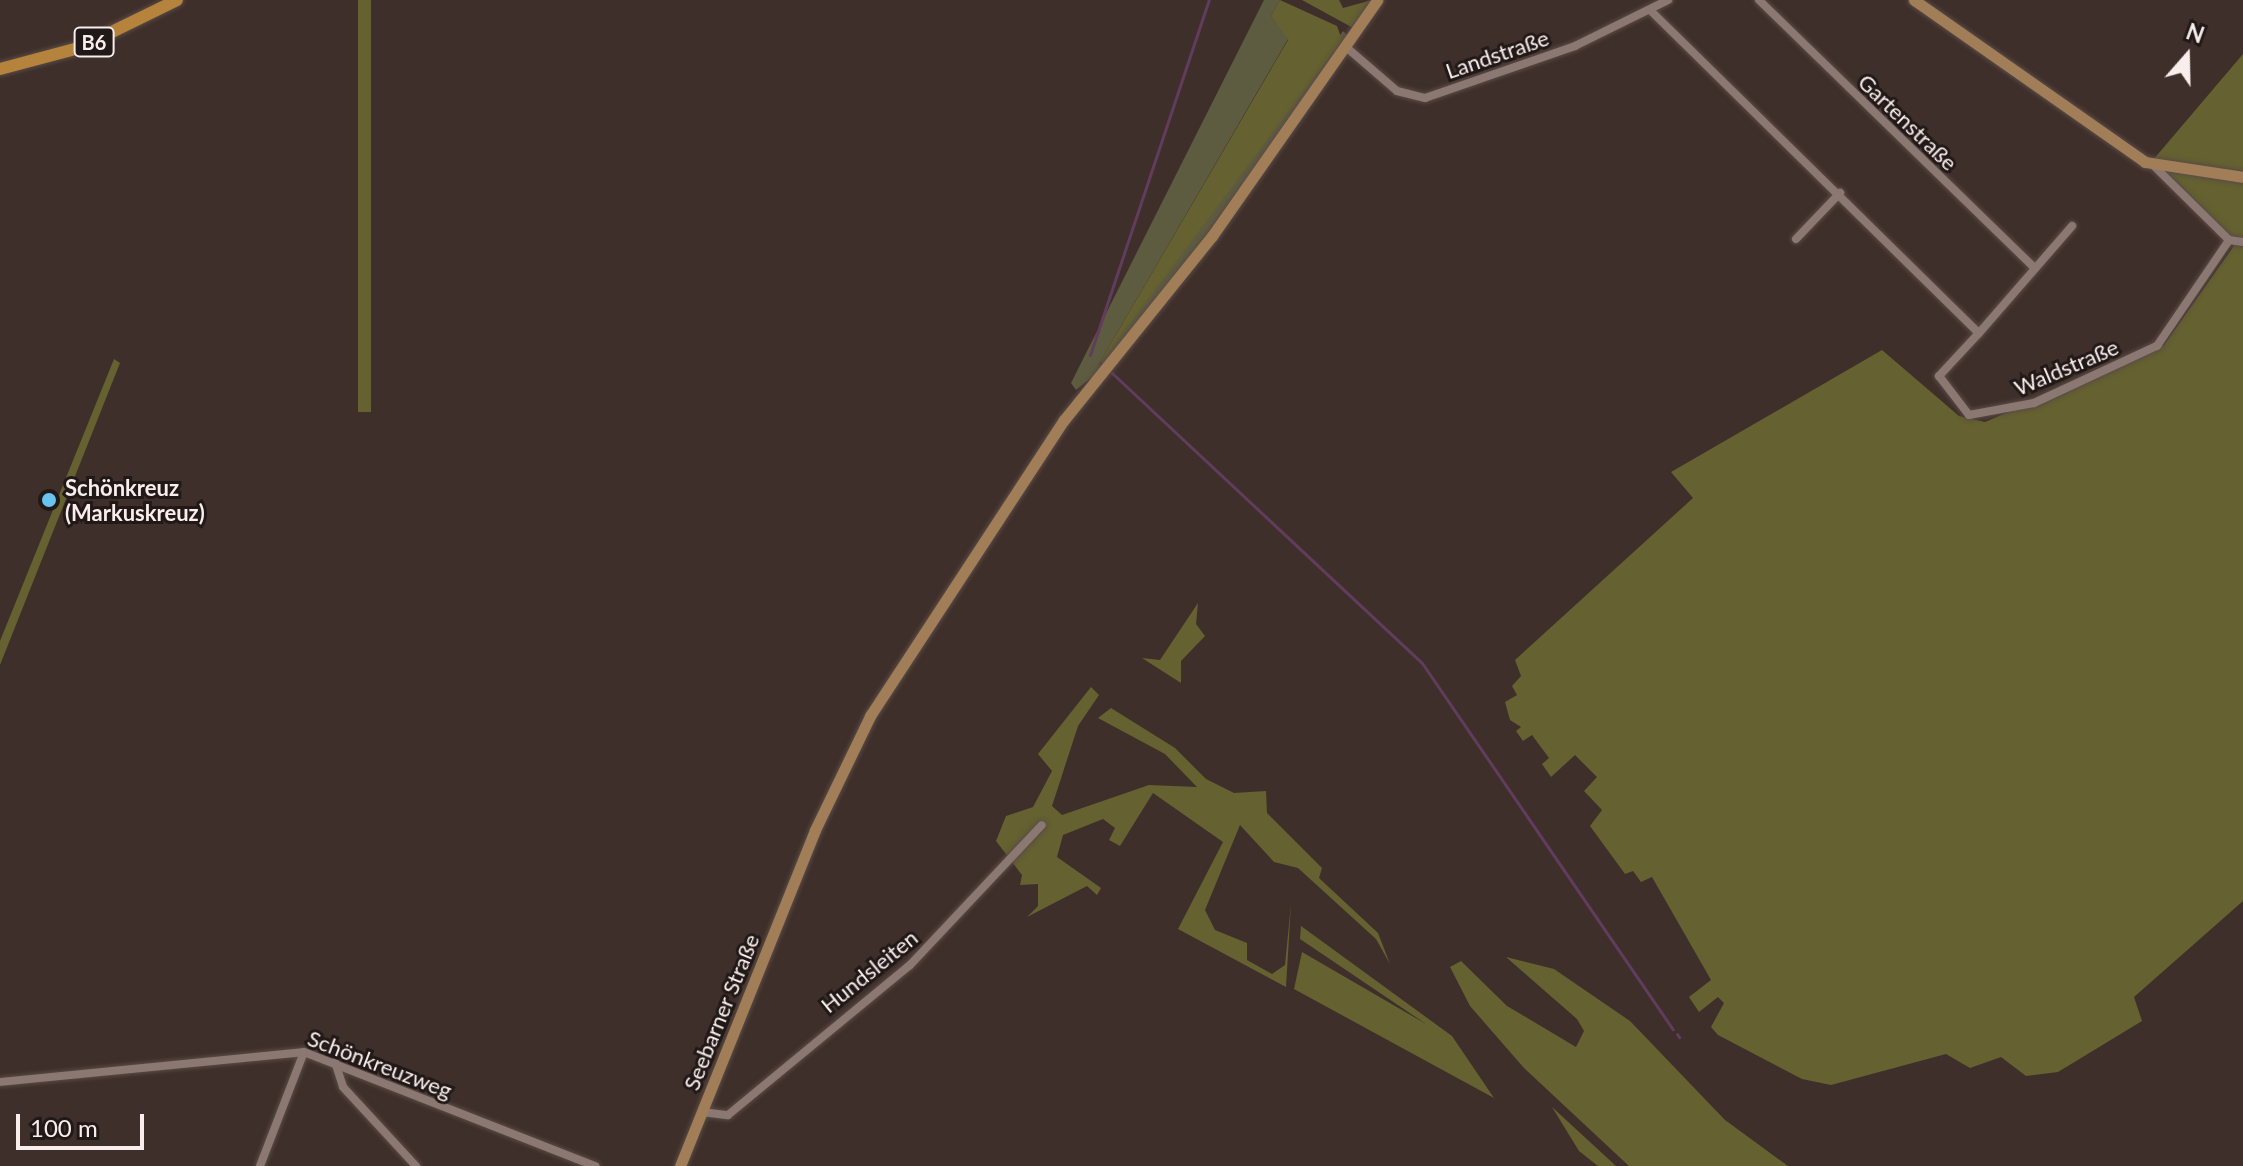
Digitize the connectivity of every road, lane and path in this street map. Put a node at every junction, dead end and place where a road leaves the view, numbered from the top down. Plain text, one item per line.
1 (177, 0) edge
2 (1377, 0) edge
3 (1668, 0) edge
4 (1759, 0) edge
5 (1914, 0) edge
6 (1650, 10) junction
7 (1346, 47) junction
8 (0, 69) edge
9 (2153, 165) junction
10 (2243, 177) edge
11 (1840, 193) junction
12 (2072, 226) dead end
13 (1796, 239) dead end
14 (2229, 240) junction
15 (2243, 242) edge
16 (2035, 268) junction
17 (1979, 333) junction
18 (1042, 825) dead end
19 (304, 1052) junction
20 (335, 1062) junction
21 (0, 1082) edge
22 (702, 1112) junction
23 (260, 1166) edge
24 (416, 1166) edge
25 (595, 1166) edge
26 (680, 1166) edge

1 - 8 main road, B6
2 - 7 main road, Seebarner Straße
3 - 6 street, Landstraße
4 - 16 street, Gartenstraße
5 - 9 main road
6 - 7 street, Landstraße
6 - 11 street
7 - 22 main road, Seebarner Straße
9 - 10 main road
9 - 14 street
11 - 13 street
11 - 17 street
12 - 16 street, Waldstraße
14 - 15 street
14 - 17 street, Waldstraße
16 - 17 street, Waldstraße
18 - 22 street, Hundsleiten
19 - 20 street, Schönkreuzweg
19 - 21 street, Schönkreuzweg
19 - 23 street
20 - 24 street
20 - 25 street, Schönkreuzweg
22 - 26 main road, Seebarner Straße

